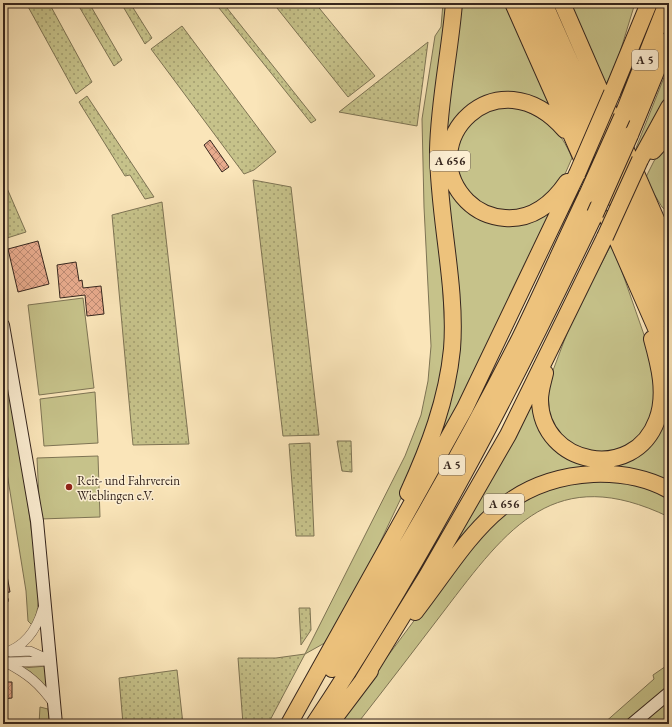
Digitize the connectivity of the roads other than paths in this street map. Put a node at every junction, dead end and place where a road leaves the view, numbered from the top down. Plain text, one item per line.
1 (454, 3) edge
2 (513, 3) edge
3 (529, 3) edge
4 (544, 3) edge
5 (562, 3) edge
6 (648, 3) edge
7 (668, 3) edge
8 (669, 40) edge
9 (669, 107) edge
10 (669, 133) edge
11 (581, 149) junction
12 (576, 171) junction
13 (638, 172) junction
14 (669, 220) edge
15 (669, 249) edge
16 (636, 282) junction
17 (669, 285) edge
18 (669, 320) edge
19 (3, 325) edge
20 (561, 327) junction
21 (669, 358) edge
22 (669, 490) edge
23 (372, 574) junction
24 (46, 599) junction
25 (5, 657) edge
26 (51, 660) junction
27 (363, 680) junction
28 (669, 693) edge
29 (54, 704) junction
30 (56, 724) edge
31 (289, 724) edge
32 (297, 724) edge
33 (314, 724) edge
34 (330, 724) edge
35 (632, 724) edge

1 - 23 highway, A 5
2 - 11 highway
3 - 18 highway
4 - 17 highway
5 - 13 highway
6 - 11 highway, bridge
7 - 32 highway, A 5, bridge
8 - 33 highway, A 5, bridge
9 - 13 highway
10 - 13 highway
11 - 12 highway, bridge
11 - 12 highway, A 656
11 - 16 highway
12 - 23 highway, A 5
13 - 14 highway
13 - 15 highway
13 - 20 highway, bridge
16 - 20 highway
16 - 21 highway
19 - 24 main road
20 - 27 highway
22 - 27 highway, A 656
23 - 31 highway, A 5
24 - 25 street
24 - 26 main road
25 - 26 street
25 - 29 street
26 - 29 main road
27 - 34 highway
28 - 35 main road
29 - 30 main road

